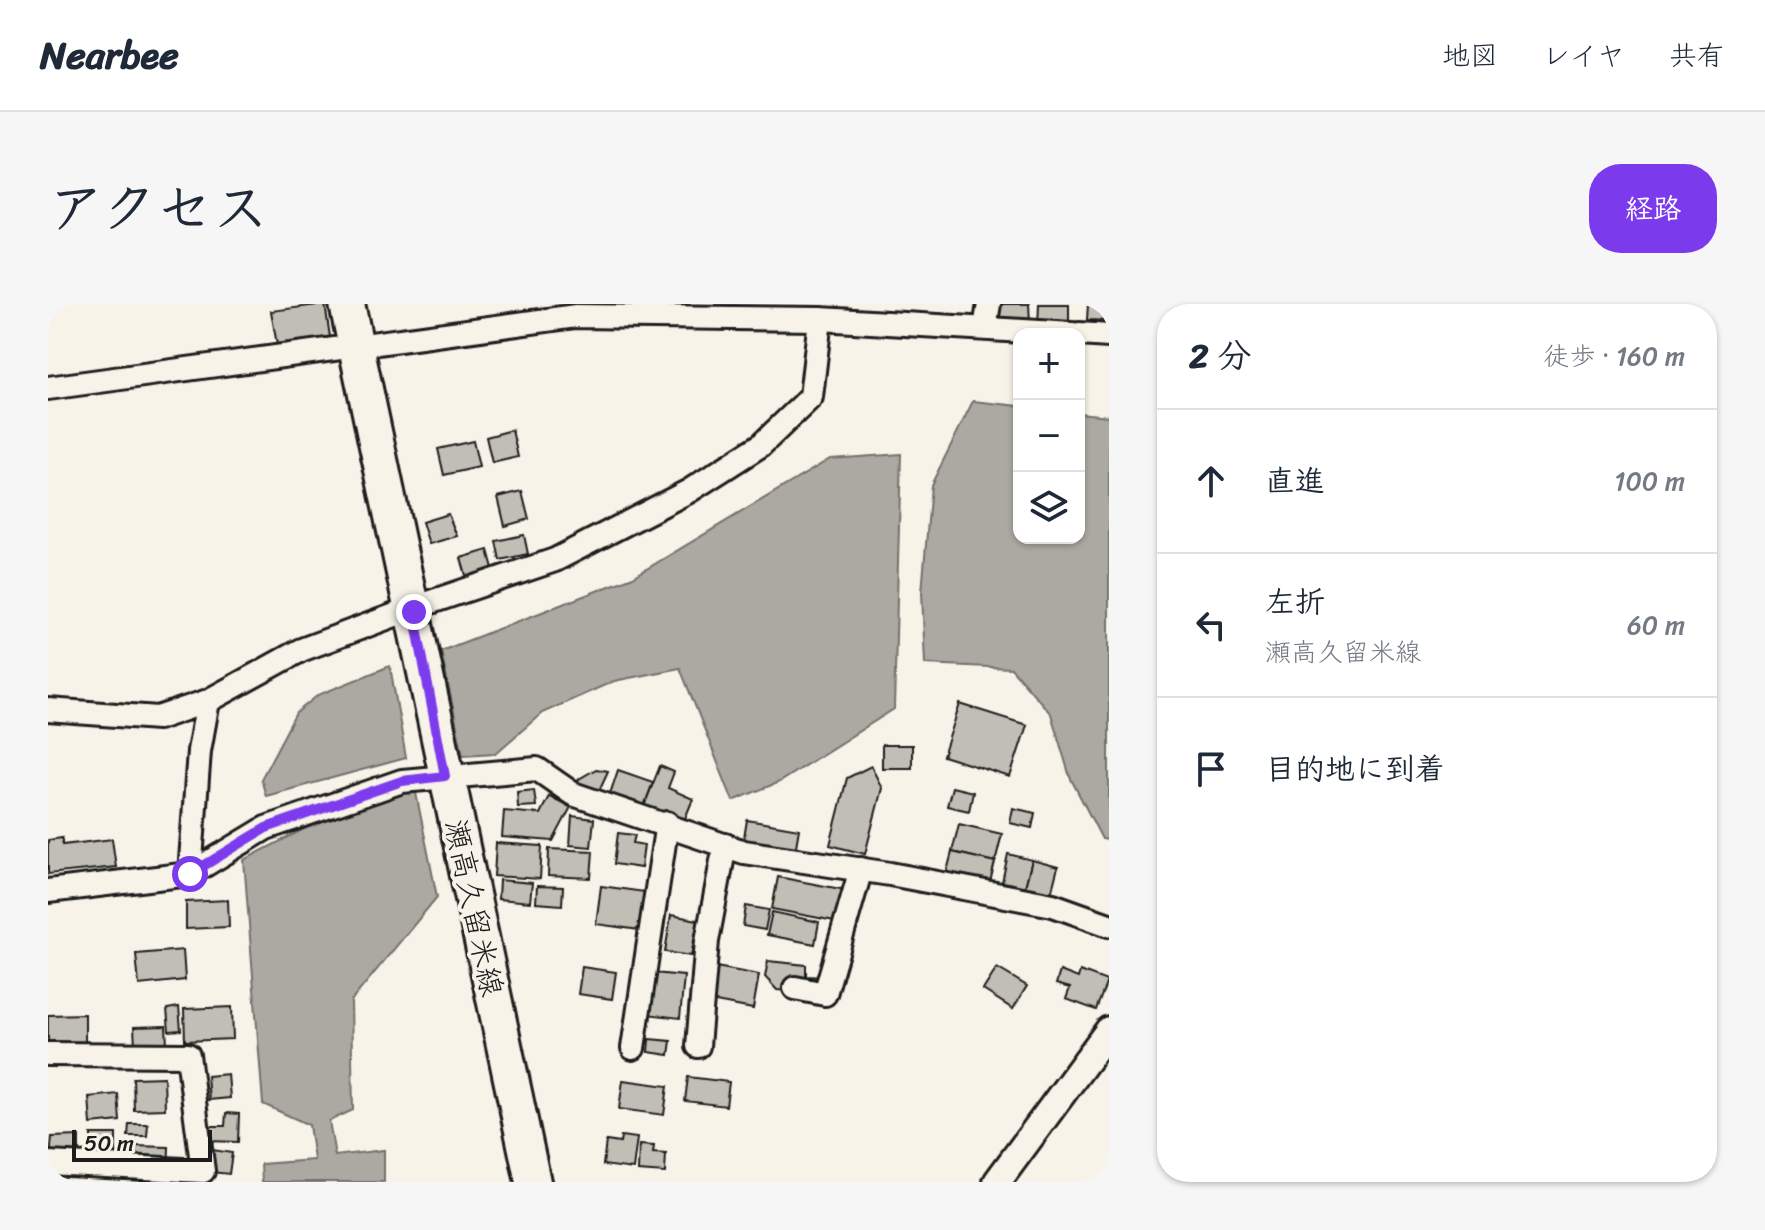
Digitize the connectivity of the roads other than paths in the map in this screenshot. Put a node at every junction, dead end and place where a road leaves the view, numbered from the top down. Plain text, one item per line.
1 (347, 304) edge
2 (989, 304) edge
3 (702, 311) edge
4 (820, 319) junction
5 (985, 328) junction
6 (1013, 330) edge
7 (1085, 334) edge
8 (1109, 336) edge
9 (356, 345) junction
10 (48, 388) edge
11 (414, 609) junction
12 (208, 701) junction
13 (48, 710) edge
14 (446, 778) junction
15 (667, 823) junction
16 (725, 845) junction
17 (861, 869) junction
18 (190, 874) junction
19 (48, 891) edge
20 (1109, 925) edge
21 (795, 988) dead end
22 (1109, 1030) edge
23 (698, 1046) dead end
24 (633, 1048) dead end
25 (48, 1054) edge
26 (48, 1163) edge
27 (533, 1182) edge
28 (997, 1182) edge

1 - 9 main road, 瀬高久留米線
2 - 5 street
3 - 4 street
3 - 9 street
4 - 5 street
4 - 11 street
5 - 6 street
7 - 8 street
9 - 10 street
9 - 11 main road, 瀬高久留米線
11 - 12 street
11 - 14 main road, 瀬高久留米線
12 - 13 street
12 - 18 street
14 - 15 street
14 - 18 street
14 - 27 main road, 瀬高久留米線
15 - 16 street
15 - 24 street
16 - 17 street
16 - 23 street
17 - 20 street
17 - 21 street
18 - 19 street
22 - 28 street
25 - 26 street

